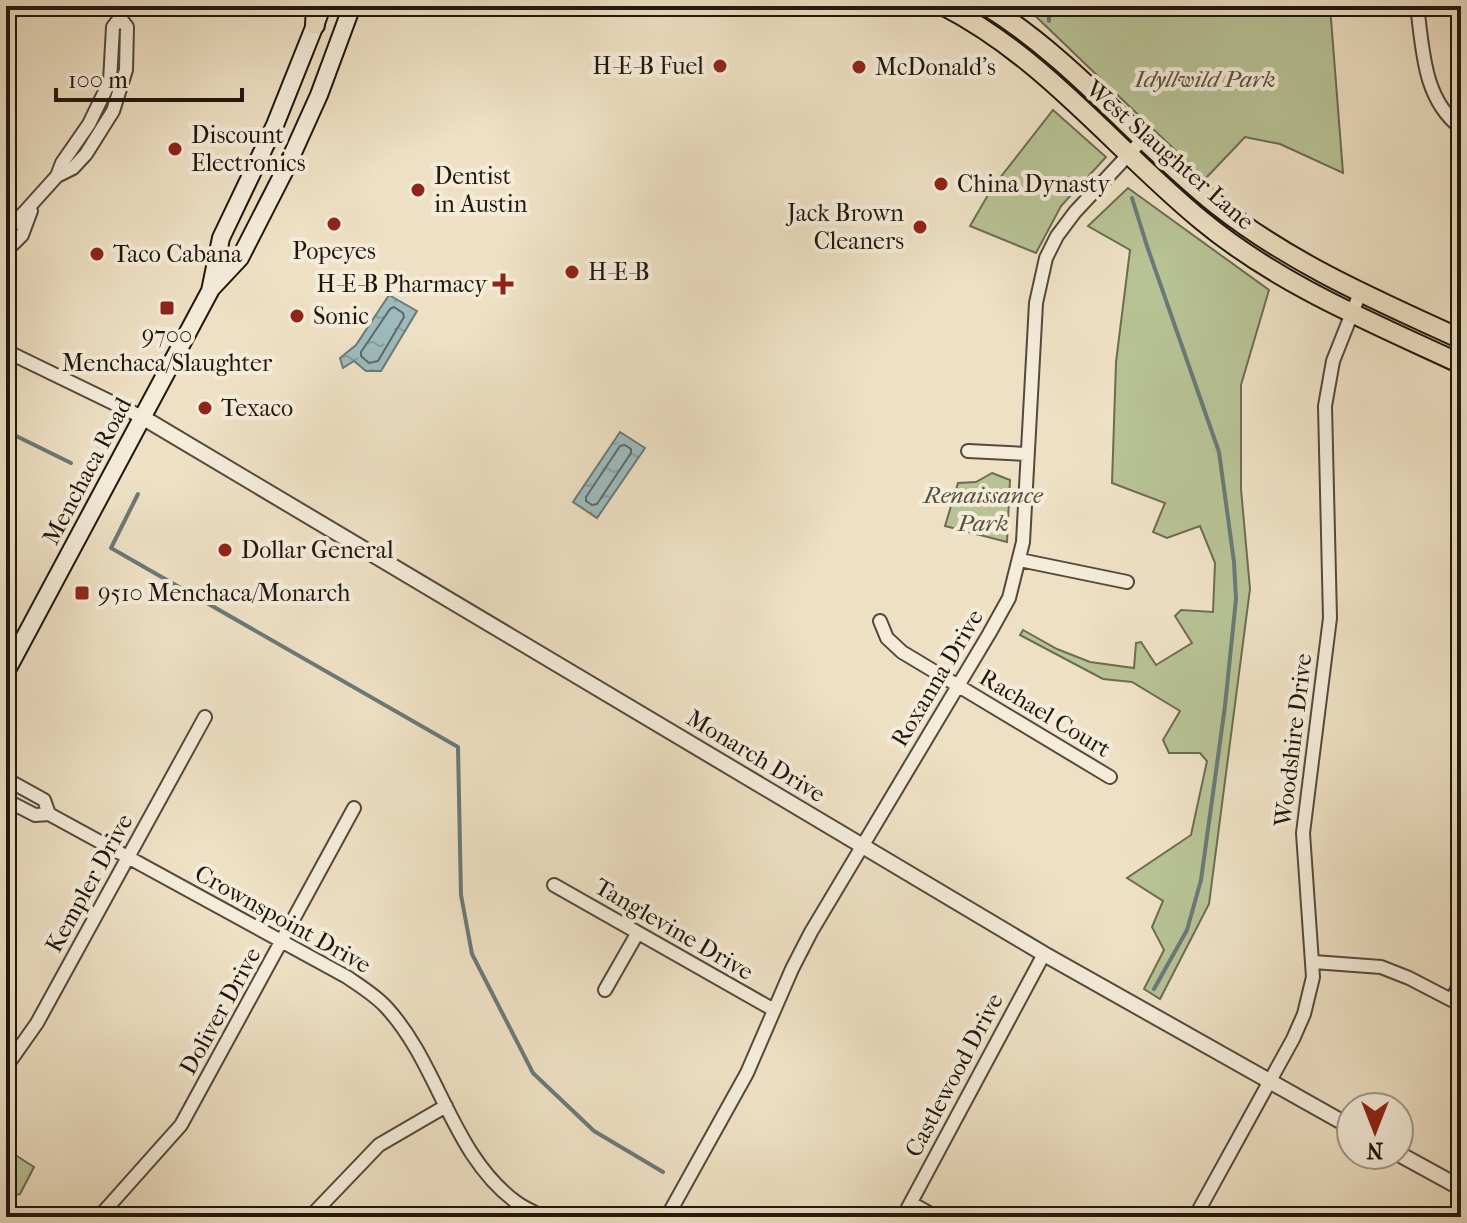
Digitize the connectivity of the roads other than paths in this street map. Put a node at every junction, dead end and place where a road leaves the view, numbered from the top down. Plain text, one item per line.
1 (352, 6) edge
2 (987, 6) edge
3 (1417, 6) edge
4 (948, 7) edge
5 (120, 12) edge
6 (318, 12) edge
7 (1461, 128) edge
8 (1143, 139) junction
9 (1128, 155) junction
10 (34, 204) junction
11 (6, 244) edge
12 (6, 251) edge
13 (210, 291) junction
14 (1360, 293) junction
15 (1351, 313) junction
16 (1461, 339) edge
17 (6, 351) edge
18 (1461, 364) edge
19 (142, 417) junction
20 (968, 451) dead end
21 (1027, 454) junction
22 (1020, 560) junction
23 (1127, 582) dead end
24 (880, 621) dead end
25 (6, 672) edge
26 (957, 687) junction
27 (205, 717) dead end
28 (1110, 777) dead end
29 (6, 779) edge
30 (6, 800) edge
31 (354, 808) dead end
32 (49, 814) junction
33 (864, 845) junction
34 (127, 858) junction
35 (554, 885) dead end
36 (637, 934) junction
37 (283, 942) junction
38 (1044, 954) junction
39 (1314, 962) junction
40 (1461, 981) edge
41 (605, 990) dead end
42 (1456, 1002) edge
43 (774, 1010) junction
44 (6, 1067) edge
45 (1269, 1083) junction
46 (446, 1106) junction
47 (1335, 1118) edge
48 (1415, 1163) edge
49 (1461, 1188) edge
50 (911, 1203) junction
51 (99, 1217) edge
52 (310, 1217) edge
53 (543, 1217) edge
54 (667, 1217) edge
55 (903, 1217) edge
56 (936, 1217) edge
57 (1195, 1217) edge

1 - 13 main road, Menchaca Road
2 - 8 main road, West Slaughter Lane
3 - 7 street
4 - 9 main road, West Slaughter Lane
5 - 10 street
6 - 13 main road, Menchaca Road
8 - 9 street, Roxanna Drive
8 - 14 main road, West Slaughter Lane
9 - 15 main road, West Slaughter Lane
9 - 21 street, Roxanna Drive
10 - 11 street
10 - 12 street
13 - 19 main road, Menchaca Road
14 - 15 street, Woodshire Drive
14 - 16 main road, West Slaughter Lane
15 - 18 main road, West Slaughter Lane
15 - 39 street, Woodshire Drive
17 - 19 street
19 - 25 main road, Menchaca Road
19 - 33 street, Monarch Drive
20 - 21 street
21 - 22 street, Roxanna Drive
22 - 23 street
22 - 26 street, Roxanna Drive
24 - 26 street, Rachael Court
26 - 28 street, Rachael Court
26 - 33 street, Roxanna Drive
27 - 34 street, Kempler Drive
29 - 32 street, Crownspoint Drive
30 - 32 street, Crownspoint Drive
31 - 37 street, Doliver Drive
32 - 34 street, Crownspoint Drive
33 - 38 street, Monarch Drive
33 - 43 street, Roxanna Drive
34 - 37 street, Crownspoint Drive
34 - 44 street, Kempler Drive
35 - 36 street, Tanglevine Drive
36 - 41 street
36 - 43 street, Tanglevine Drive
37 - 46 street, Crownspoint Drive
37 - 51 street, Doliver Drive
38 - 45 street, Monarch Drive
38 - 50 street, Castlewood Drive
39 - 42 street
39 - 45 street, Woodshire Drive
40 - 42 street
43 - 54 street, Roxanna Drive
45 - 47 street, Monarch Drive
45 - 57 street, Woodshire Drive
46 - 52 street
46 - 53 street, Crownspoint Drive
48 - 49 street
50 - 55 street, Castlewood Drive
50 - 56 street

